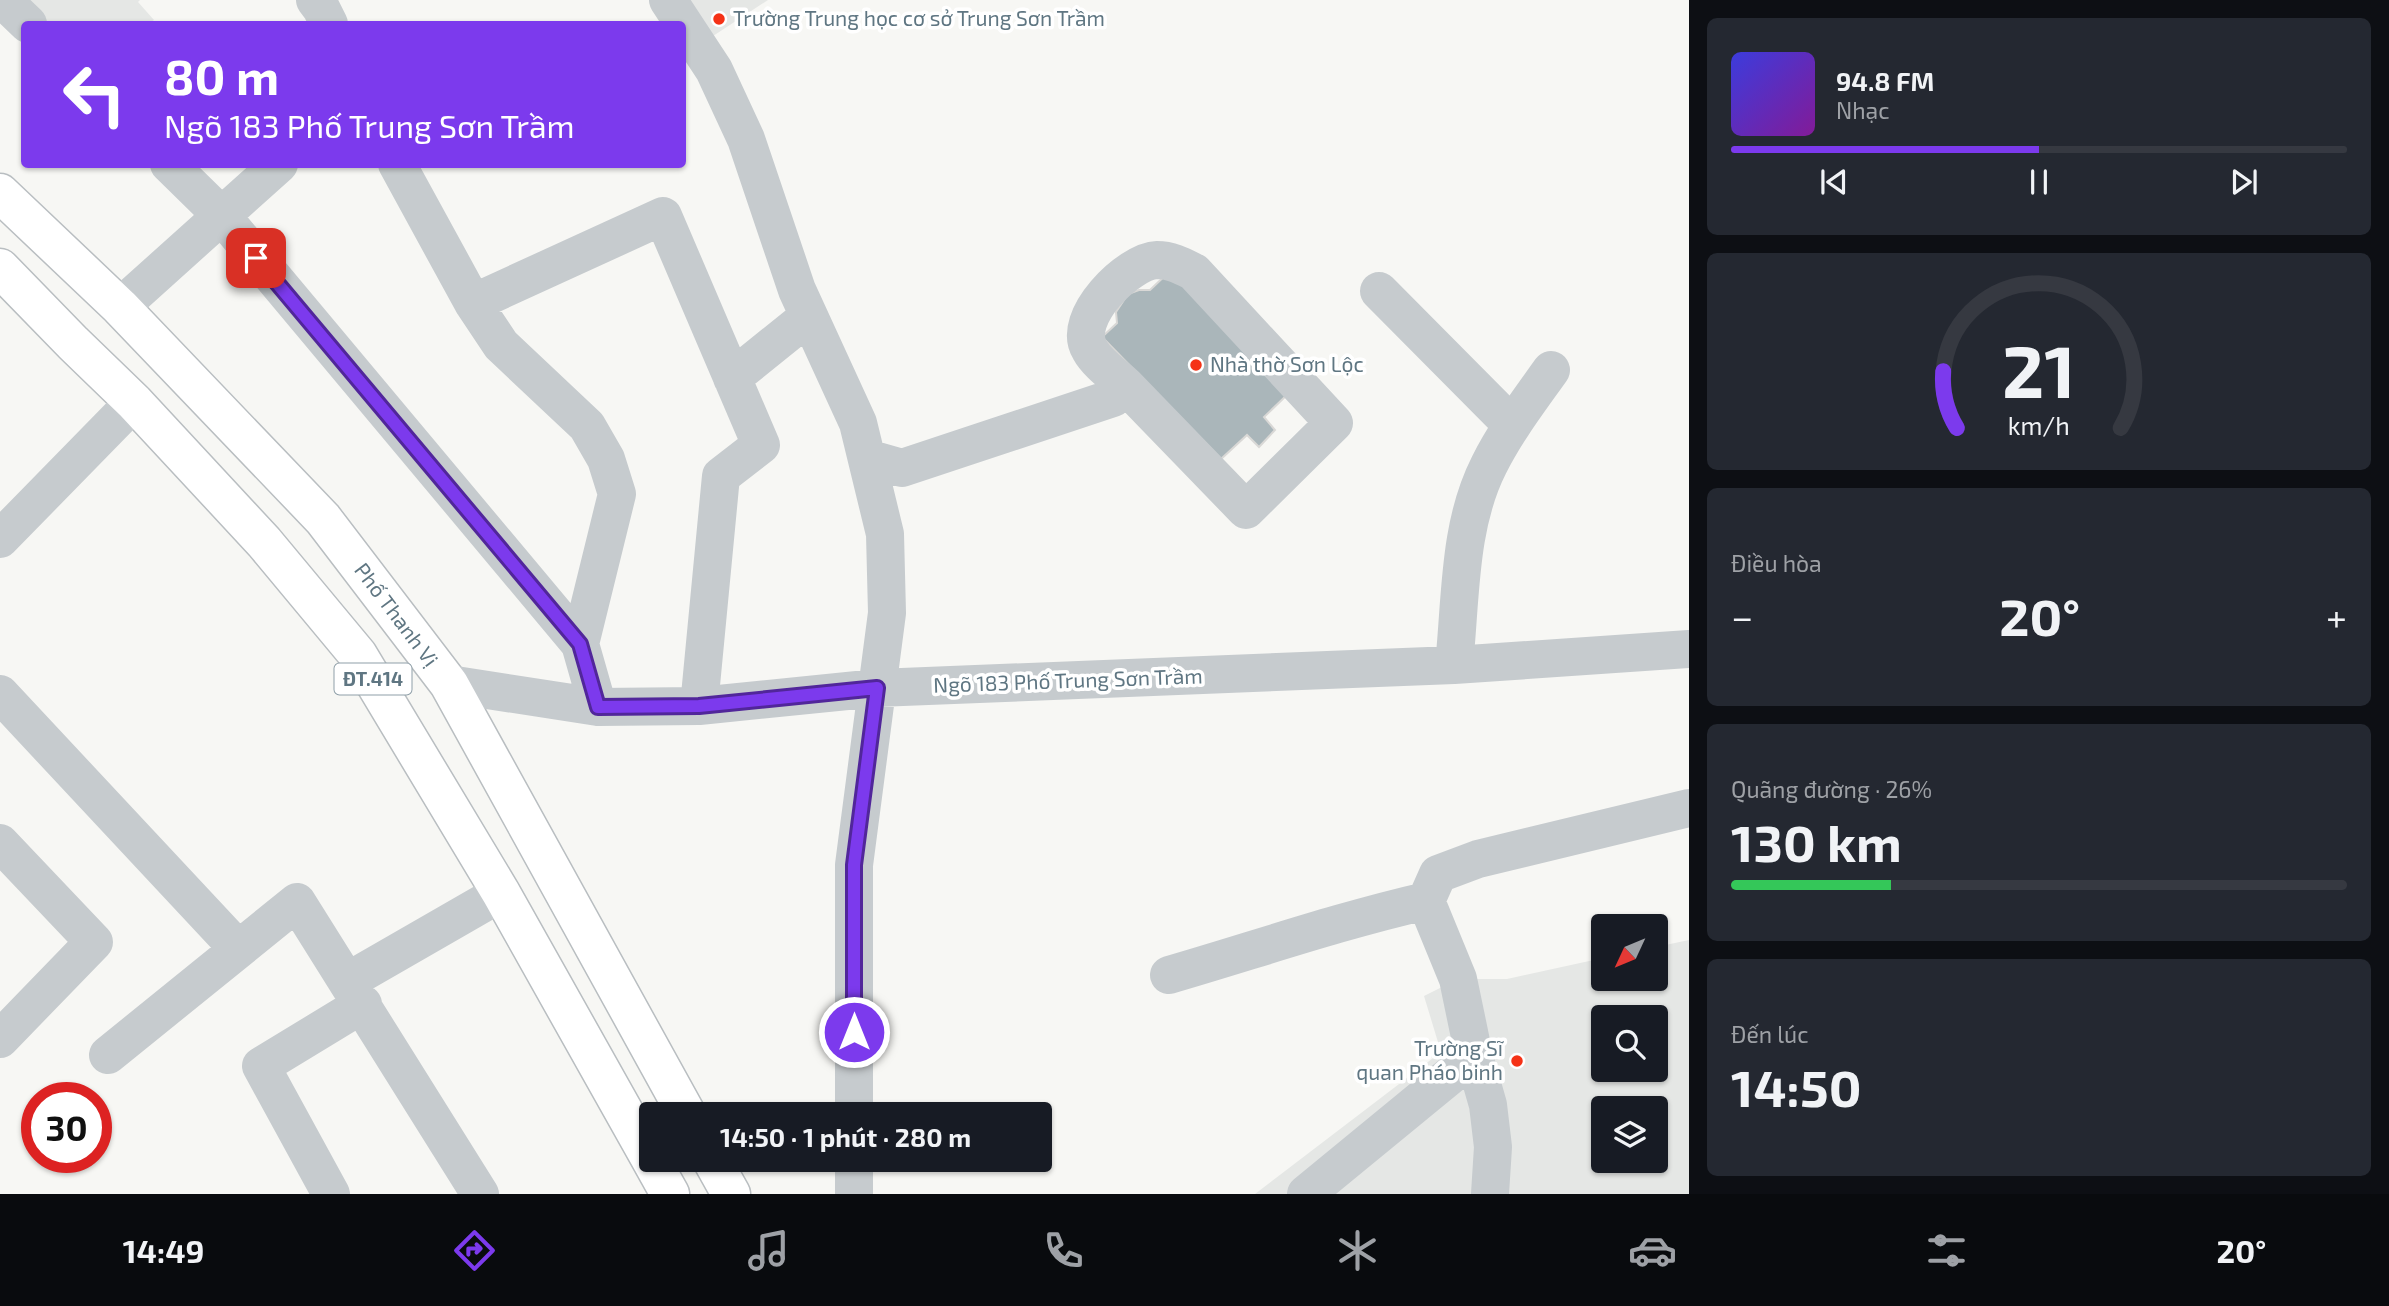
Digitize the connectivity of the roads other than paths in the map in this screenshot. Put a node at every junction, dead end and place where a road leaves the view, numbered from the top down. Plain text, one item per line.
1 (3, 0) edge
2 (315, 0) edge
3 (668, 0) edge
4 (25, 21) edge
5 (327, 21) edge
6 (682, 21) edge
7 (686, 27) edge
8 (173, 168) edge
9 (274, 168) edge
10 (399, 168) edge
11 (0, 193) edge
12 (220, 215) junction
13 (0, 268) edge
14 (1379, 291) dead end
15 (472, 303) junction
16 (120, 307) junction
17 (808, 316) junction
18 (1551, 370) dead end
19 (732, 378) junction
20 (1125, 385) junction
21 (134, 402) junction
22 (1512, 425) junction
23 (867, 458) junction
24 (0, 539) edge
25 (580, 644) junction
26 (1689, 649) edge
27 (1454, 665) junction
28 (449, 684) junction
29 (877, 688) junction
30 (0, 694) edge
31 (699, 706) junction
32 (598, 707) junction
33 (1689, 808) edge
34 (0, 843) edge
35 (501, 893) junction
36 (1426, 901) junction
37 (227, 937) dead end
38 (1169, 975) dead end
39 (355, 992) junction
40 (0, 1039) edge
41 (108, 1055) dead end
42 (1474, 1056) junction
43 (680, 1102) edge
44 (854, 1102) edge
45 (639, 1139) edge
46 (658, 1172) edge
47 (719, 1172) edge
48 (854, 1172) edge
49 (331, 1194) edge
50 (480, 1194) edge
51 (670, 1194) edge
52 (731, 1194) edge
53 (855, 1194) edge
54 (1306, 1194) edge
55 (1490, 1194) edge

1 - 4 street
2 - 5 street
3 - 6 street
7 - 17 street
8 - 12 street
9 - 12 street
10 - 15 street
11 - 16 main road, Phố Thanh Vị
12 - 16 street
12 - 25 street
13 - 21 main road, ĐT.414
14 - 22 street
15 - 19 street
15 - 25 street
16 - 28 main road, Phố Thanh Vị
17 - 19 street
17 - 23 street
18 - 22 street
19 - 31 street
20 - 20 street
20 - 23 street
21 - 24 street
21 - 35 main road, ĐT.414
22 - 27 street
23 - 29 street
25 - 32 street
26 - 27 street, Ngõ 183 Phố Trung Sơn Trầm
27 - 29 street, Ngõ 183 Phố Trung Sơn Trầm
28 - 32 street, Ngõ 183 Phố Trung Sơn Trầm
28 - 43 main road, Phố Thanh Vị
29 - 31 street, Ngõ 183 Phố Trung Sơn Trầm
29 - 44 street
30 - 37 street
31 - 32 street, Ngõ 183 Phố Trung Sơn Trầm
33 - 36 street
34 - 40 street
35 - 39 street
35 - 45 main road, ĐT.414
36 - 38 street
36 - 42 street
39 - 41 street
39 - 49 street
39 - 50 street
42 - 54 street
42 - 55 street
46 - 51 main road, ĐT.414
47 - 52 main road
48 - 53 street

